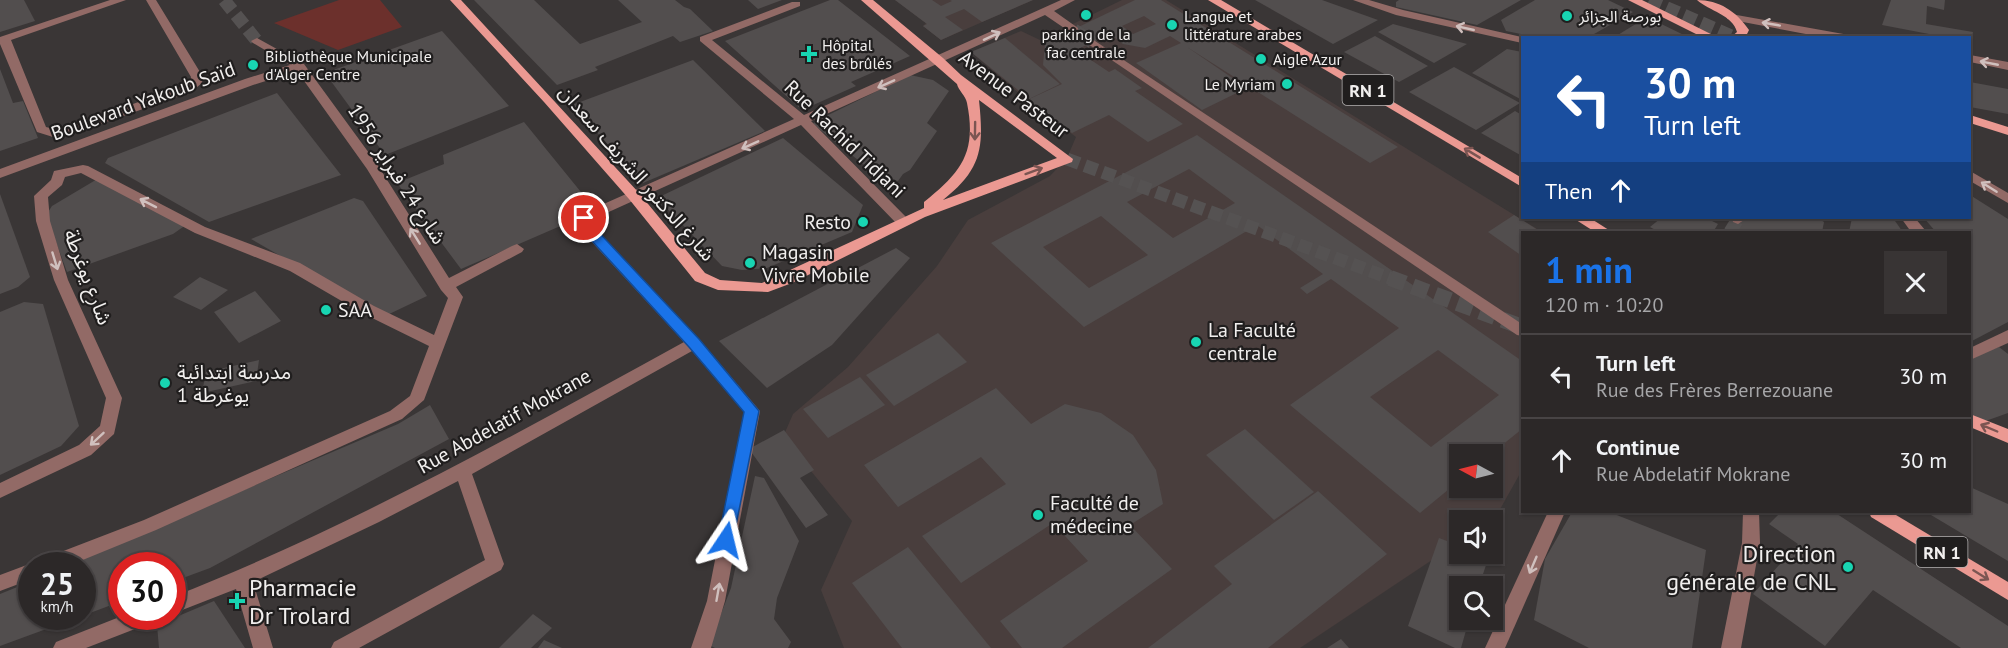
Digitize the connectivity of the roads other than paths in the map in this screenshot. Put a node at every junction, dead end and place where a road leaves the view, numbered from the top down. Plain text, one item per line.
1 (121, 0) edge
2 (151, 0) edge
3 (455, 0) edge
4 (866, 0) edge
5 (1070, 0) edge
6 (1213, 0) edge
7 (1358, 0) edge
8 (1633, 0) edge
9 (1702, 0) edge
10 (796, 4) dead end
11 (1647, 4) edge
12 (1717, 4) edge
13 (1046, 11) junction
14 (1731, 16) junction
15 (1074, 30) tunnel mouth
16 (1743, 35) edge
17 (1710, 36) edge
18 (1838, 36) edge
19 (3, 40) edge
20 (1521, 40) edge
21 (257, 41) tunnel mouth
22 (1092, 42) tunnel mouth
23 (1971, 59) edge
24 (939, 60) junction
25 (300, 66) junction
26 (2008, 66) edge
27 (957, 78) junction
28 (804, 121) junction
29 (1971, 121) edge
30 (2008, 132) edge
31 (1067, 159) joint
32 (0, 174) edge
33 (1971, 176) edge
34 (1521, 182) edge
35 (634, 196) junction
36 (2008, 199) edge
37 (920, 214) junction
38 (1582, 219) edge
39 (1909, 219) edge
40 (903, 222) junction
41 (1603, 231) edge
42 (1916, 231) edge
43 (517, 249) dead end
44 (451, 292) junction
45 (1521, 331) edge
46 (2008, 336) edge
47 (694, 343) junction
48 (438, 344) junction
49 (1971, 354) edge
50 (1971, 420) edge
51 (2008, 436) edge
52 (462, 470) junction
53 (0, 491) edge
54 (1556, 513) edge
55 (1751, 513) edge
56 (1879, 513) edge
57 (82, 552) edge
58 (18, 576) edge
59 (243, 579) junction
60 (0, 583) edge
61 (2008, 592) edge
62 (186, 601) edge
63 (110, 630) edge
64 (63, 648) edge
65 (263, 648) edge
66 (340, 648) edge
67 (701, 648) edge
68 (1494, 648) edge
69 (1731, 648) edge

1 - 19 street
2 - 19 street
3 - 35 main road, شارغ الدكتور الشريف سعدان
4 - 24 main road, Avenue Pasteur
5 - 13 street
34 -> 6 main road, RN 1
20 -> 7 street
8 - 11 main road
9 - 12 main road
10 - 28 street, Rue Rachid Tidjani
11 - 17 main road
12 - 14 main road
13 - 15 street
24 -> 13 street
14 - 16 main road
18 -> 14 street
21 - 25 street, شارع 24 فبراير 1956
22 - 45 street
26 -> 23 street
24 - 27 main road, Avenue Pasteur
24 -> 28 street
25 - 32 street, Boulevard Yakoub Saïd
44 -> 25 street, شارع 24 فبراير 1956
27 - 31 main road, Avenue Pasteur
27 -> 37 main road, شارغ الدكتور الشريف سعدان
28 -> 35 street
28 - 40 street, Rue Rachid Tidjani
29 - 30 main road
37 -> 31 main road, شارغ الدكتور الشريف سعدان
36 -> 33 street
35 - 40 main road, شارغ الدكتور الشريف سعدان
35 - 47 street
37 - 40 main road, شارغ الدكتور الشريف سعدان
38 - 41 main road
39 - 42 street
43 - 44 street
44 - 48 street
46 - 49 street
47 - 52 street, Rue Abdelatif Mokrane
67 -> 47 street
48 -> 53 street, شارع يوغرطة
48 - 57 street
51 -> 50 main road
52 - 59 street, Rue Abdelatif Mokrane
52 - 66 street
54 -> 68 street
55 - 69 street
56 -> 61 main road, RN 1
58 - 60 street
59 - 62 street, Rue Abdelatif Mokrane
59 - 65 street
63 - 64 street

